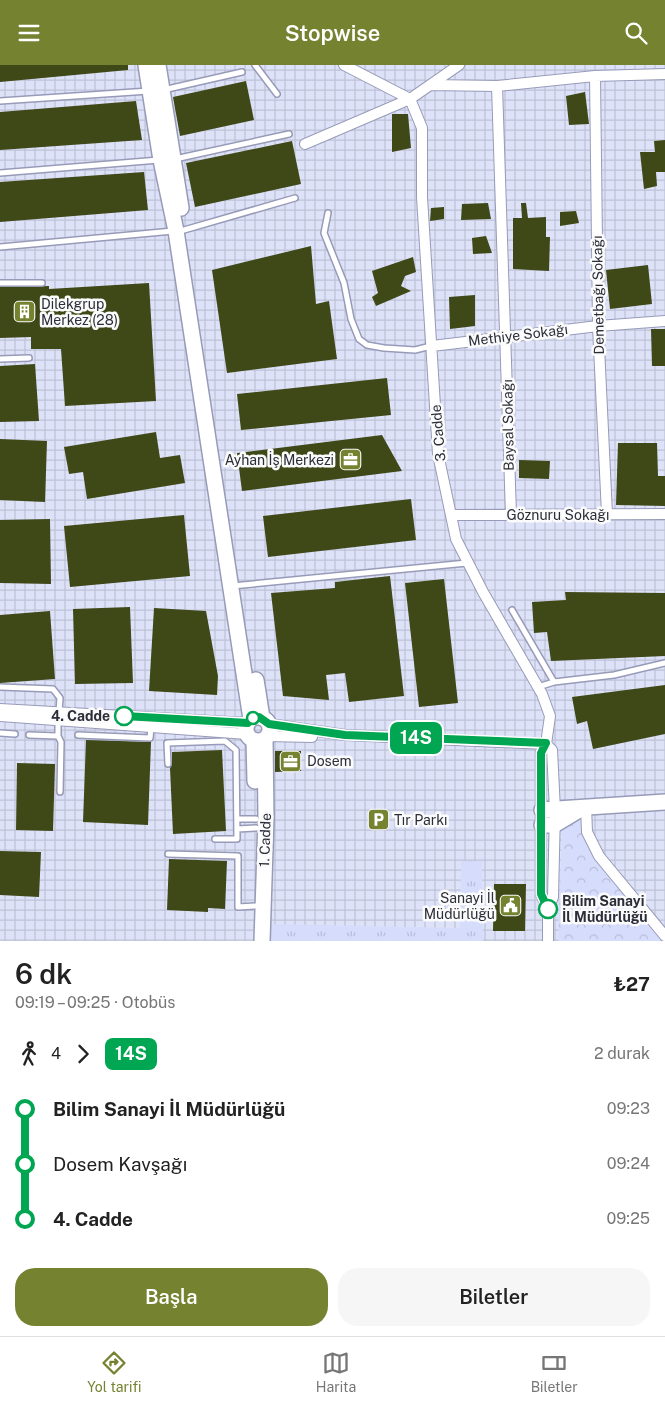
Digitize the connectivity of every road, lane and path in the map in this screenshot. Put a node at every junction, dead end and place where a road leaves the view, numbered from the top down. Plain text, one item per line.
1 (146, 65) edge
2 (158, 65) edge
3 (255, 65) edge
4 (344, 65) edge
5 (459, 65) edge
6 (242, 72) dead end
7 (665, 74) edge
8 (595, 77) junction
9 (431, 85) junction
10 (498, 86) junction
11 (156, 91) junction
12 (277, 94) dead end
13 (410, 99) junction
14 (0, 101) edge
15 (289, 134) dead end
16 (305, 144) dead end
17 (166, 160) junction
18 (0, 173) edge
19 (295, 198) dead end
20 (328, 213) dead end
21 (180, 230) junction
22 (0, 247) edge
23 (0, 283) edge
24 (42, 283) dead end
25 (665, 321) edge
26 (598, 326) junction
27 (506, 336) junction
28 (432, 346) junction
29 (28, 358) dead end
30 (0, 359) edge
31 (607, 514) junction
32 (665, 514) edge
33 (452, 515) junction
34 (511, 515) junction
35 (468, 563) junction
36 (235, 586) junction
37 (512, 610) dead end
38 (665, 663) edge
39 (554, 682) junction
40 (0, 687) edge
41 (538, 687) junction
42 (0, 709) edge
43 (0, 716) edge
44 (59, 716) junction
45 (151, 722) junction
46 (258, 729) junction
47 (0, 733) edge
48 (15, 734) dead end
49 (29, 735) dead end
50 (78, 735) dead end
51 (58, 736) junction
52 (546, 743) junction
53 (168, 764) dead end
54 (60, 792) dead end
55 (665, 802) edge
56 (586, 807) junction
57 (548, 818) junction
58 (237, 819) junction
59 (261, 824) junction
60 (237, 829) junction
61 (215, 839) dead end
62 (168, 854) dead end
63 (259, 906) junction
64 (665, 936) edge
65 (254, 941) edge
66 (262, 941) edge
67 (548, 941) edge

1 - 11 street
2 - 11 street
3 - 12 lane
4 - 13 street
5 - 9 street
6 - 11 lane
7 - 8 street
8 - 10 street
8 - 26 street, Demetbağı Sokağı
9 - 10 street
9 - 13 street
10 - 27 street, Baysal Sokağı
11 - 14 lane
11 - 17 street, 1. Cadde
13 - 16 street
13 - 28 street, 3. Cadde
15 - 17 lane
17 - 18 lane
17 - 21 street, 1. Cadde
19 - 21 lane
20 - 28 lane
21 - 22 lane
21 - 36 street, 1. Cadde
23 - 24 lane
25 - 26 street, Methiye Sokağı
26 - 27 street, Methiye Sokağı
26 - 31 street, Demetbağı Sokağı
27 - 28 street, Methiye Sokağı
27 - 34 street, Baysal Sokağı
28 - 33 street, 3. Cadde
29 - 30 lane
31 - 32 street, Göznuru Sokağı
31 - 34 street, Göznuru Sokağı
33 - 34 street, Göznuru Sokağı
33 - 35 street, 3. Cadde
35 - 36 lane
35 - 41 street, 3. Cadde
36 - 46 street, 1. Cadde
37 - 39 lane
38 - 39 lane
39 - 41 lane
40 - 44 lane
41 - 52 street, 3. Cadde
42 - 44 street
43 - 44 street
44 - 45 street
44 - 51 lane
45 - 46 street
45 - 50 lane
46 - 52 street
46 - 59 street, 1. Cadde
47 - 48 lane
49 - 51 lane
51 - 54 lane
52 - 57 street
53 - 58 lane
55 - 56 street
56 - 57 street
56 - 64 street
57 - 67 street
58 - 59 lane
58 - 60 lane
59 - 60 lane
59 - 63 street, 1. Cadde
60 - 61 lane
62 - 63 lane
63 - 65 street, 1. Cadde
63 - 66 street, 1. Cadde

